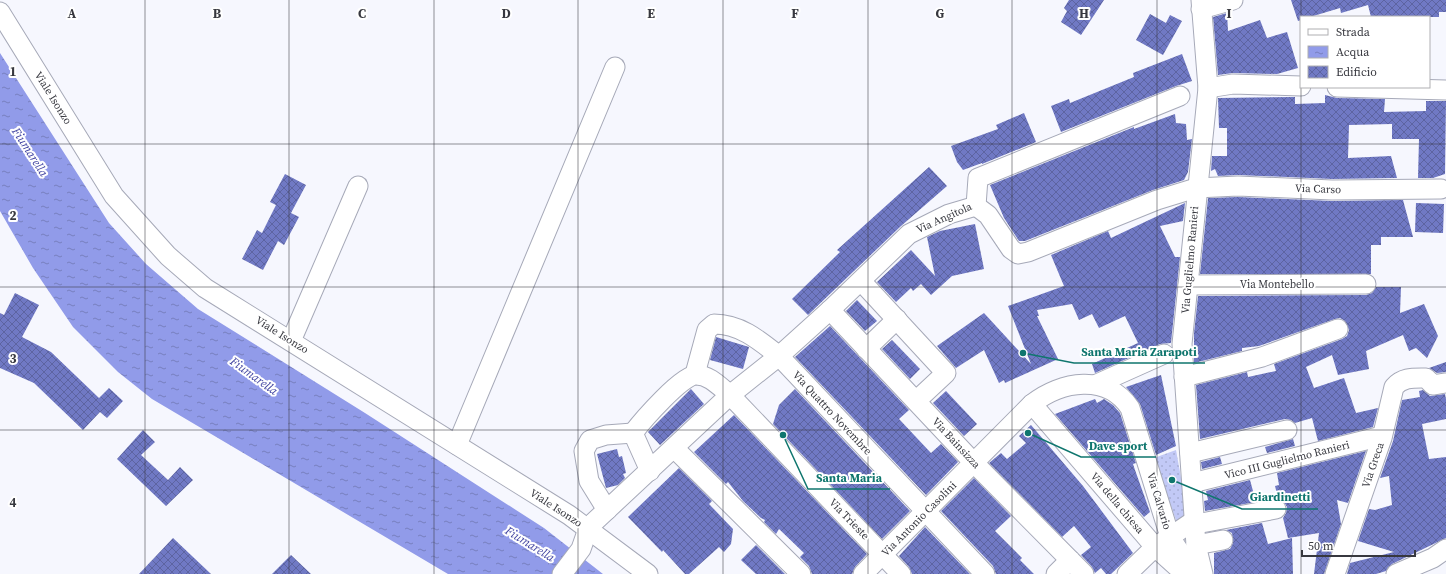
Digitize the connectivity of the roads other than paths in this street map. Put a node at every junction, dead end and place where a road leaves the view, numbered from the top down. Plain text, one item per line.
1 (1233, 0) edge
2 (1201, 5) edge
3 (0, 12) edge
4 (615, 67) dead end
5 (1300, 86) edge
6 (1208, 88) junction
7 (1373, 88) edge
8 (1446, 90) edge
9 (1180, 96) dead end
10 (358, 186) dead end
11 (1196, 188) junction
12 (1441, 189) dead end
13 (976, 206) junction
14 (861, 281) junction
15 (1366, 284) dead end
16 (1188, 285) junction
17 (830, 310) junction
18 (897, 319) junction
19 (1338, 329) dead end
20 (291, 341) junction
21 (866, 349) junction
22 (1174, 351) junction
23 (779, 356) junction
24 (695, 374) junction
25 (1184, 377) junction
26 (1446, 383) edge
27 (1088, 384) junction
28 (730, 395) junction
29 (916, 401) junction
30 (1032, 404) junction
31 (1287, 430) dead end
32 (633, 433) junction
33 (1382, 436) junction
34 (457, 445) junction
35 (674, 448) junction
36 (1190, 453) junction
37 (974, 463) junction
38 (650, 471) junction
39 (1192, 483) junction
40 (1276, 509) dead end
41 (607, 510) junction
42 (926, 512) junction
43 (1196, 522) junction
44 (588, 529) junction
45 (1170, 537) junction
46 (1223, 540) dead end
47 (1196, 545) junction
48 (1154, 547) junction
49 (1446, 549) edge
50 (882, 555) junction
51 (1070, 560) junction
52 (562, 574) edge
53 (648, 574) edge
54 (800, 574) edge
55 (863, 574) edge
56 (901, 574) edge
57 (985, 574) edge
58 (1056, 574) edge
59 (1084, 574) edge
60 (1127, 574) edge
61 (1185, 574) edge
62 (1194, 574) edge
63 (1203, 574) edge
64 (1335, 574) edge
65 (1396, 574) edge

1 - 2 street
2 - 6 street, Via Guglielmo Ranieri
3 - 20 street, Viale Isonzo
4 - 34 street
5 - 6 street
6 - 11 street, Via Guglielmo Ranieri
7 - 8 street
9 - 13 street, Via Angitola
10 - 20 street
11 - 12 street, Via Carso
11 - 13 street, Via Carso
11 - 16 street, Via Guglielmo Ranieri
13 - 14 street, Via Angitola
14 - 17 street, Via Angitola
14 - 18 street
15 - 16 street, Via Montebello
16 - 22 street, Via Guglielmo Ranieri
17 - 21 street, Via Bainsizza
17 - 23 street, Via Angitola
18 - 21 street
18 - 29 street
19 - 25 street
20 - 34 street, Viale Isonzo
21 - 29 street, Via Bainsizza
22 - 25 street, Via Guglielmo Ranieri
22 - 27 street, Via Antonio Casolini
23 - 24 street, Via Quattro Novembre
23 - 28 street, Via Angitola
23 - 42 street, Via Quattro Novembre
24 - 28 street, Via Trieste
24 - 32 street
25 - 36 street, Via Guglielmo Ranieri
26 - 33 street, Via Greca
27 - 30 street, Via Antonio Casolini
27 - 45 street, Via Calvario
28 - 35 street, Via Angitola
28 - 50 street, Via Trieste
29 - 37 street, Via Bainsizza
30 - 37 street, Via Antonio Casolini
30 - 48 street, Via della chiesa
31 - 36 street
32 - 38 street
32 - 41 street
33 - 39 street, Vico III Guglielmo Ranieri
33 - 64 street, Via Greca
34 - 44 street, Viale Isonzo
35 - 38 street, Via Angitola
35 - 54 street
36 - 39 street, Via Guglielmo Ranieri
37 - 42 street, Via Antonio Casolini
37 - 51 street, Via Bainsizza
38 - 41 street, Via Angitola
39 - 43 street, Via Guglielmo Ranieri
40 - 43 street
41 - 44 street, Via Angitola
42 - 50 street, Via Antonio Casolini
42 - 57 street, Via Quattro Novembre
43 - 45 street
43 - 47 street, Via Guglielmo Ranieri
44 - 52 street
44 - 53 street, Viale Isonzo
45 - 48 street
45 - 62 street, Via Calvario
46 - 47 street
47 - 63 street, Via Guglielmo Ranieri
48 - 60 street
48 - 61 street, Via della chiesa
49 - 65 street
50 - 55 street, Via Antonio Casolini
50 - 56 street, Via Trieste
51 - 58 street
51 - 59 street, Via Bainsizza

